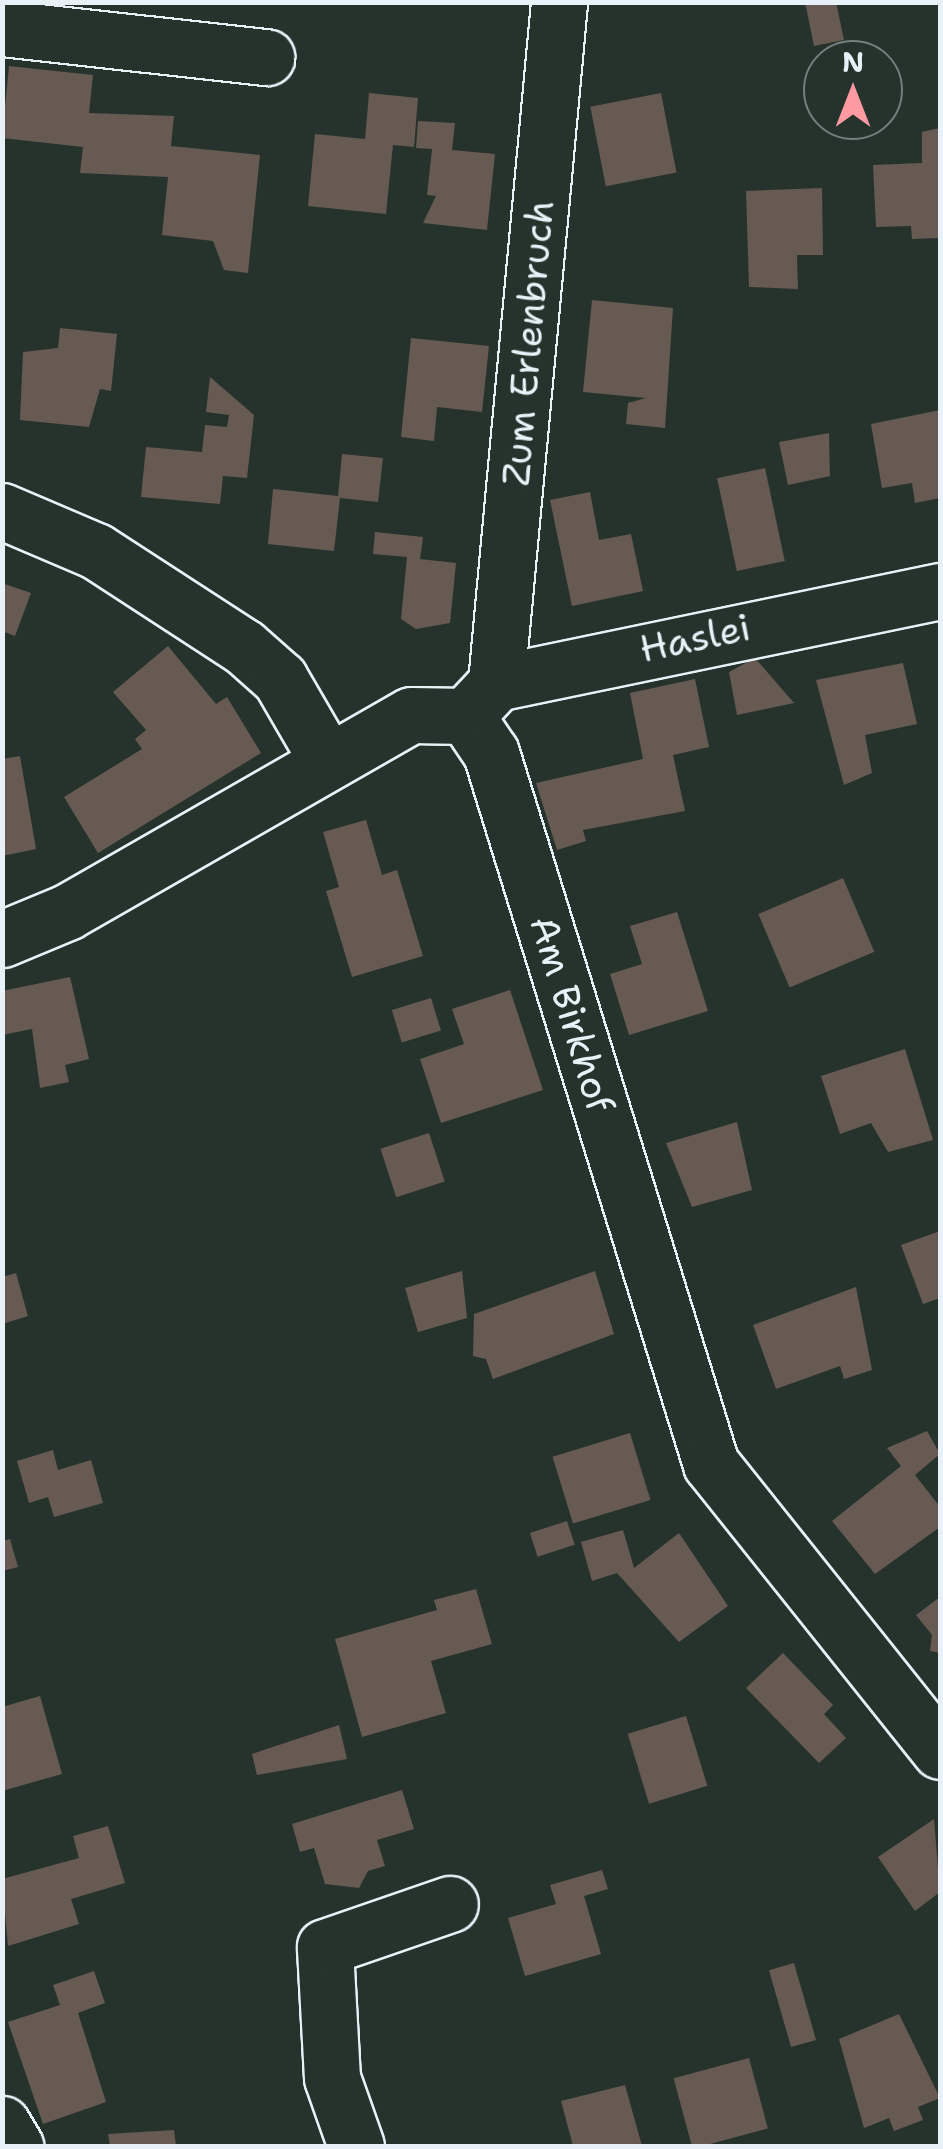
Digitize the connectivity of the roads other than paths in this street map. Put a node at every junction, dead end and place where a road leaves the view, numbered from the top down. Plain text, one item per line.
1 (559, 2) edge
2 (2, 28) edge
3 (266, 57) dead end
4 (2, 511) edge
5 (936, 601) edge
6 (481, 700) junction
7 (327, 760) junction
8 (2, 939) edge
9 (940, 1752) edge
10 (450, 1904) dead end
11 (2, 2124) edge
12 (16, 2146) edge
13 (356, 2146) edge

1 - 6 street, Zum Erlenbruch
2 - 3 street
4 - 7 street
5 - 6 street, Haslei
6 - 7 street
6 - 9 street, Am Birkhof
7 - 8 street
10 - 13 street
11 - 12 street

